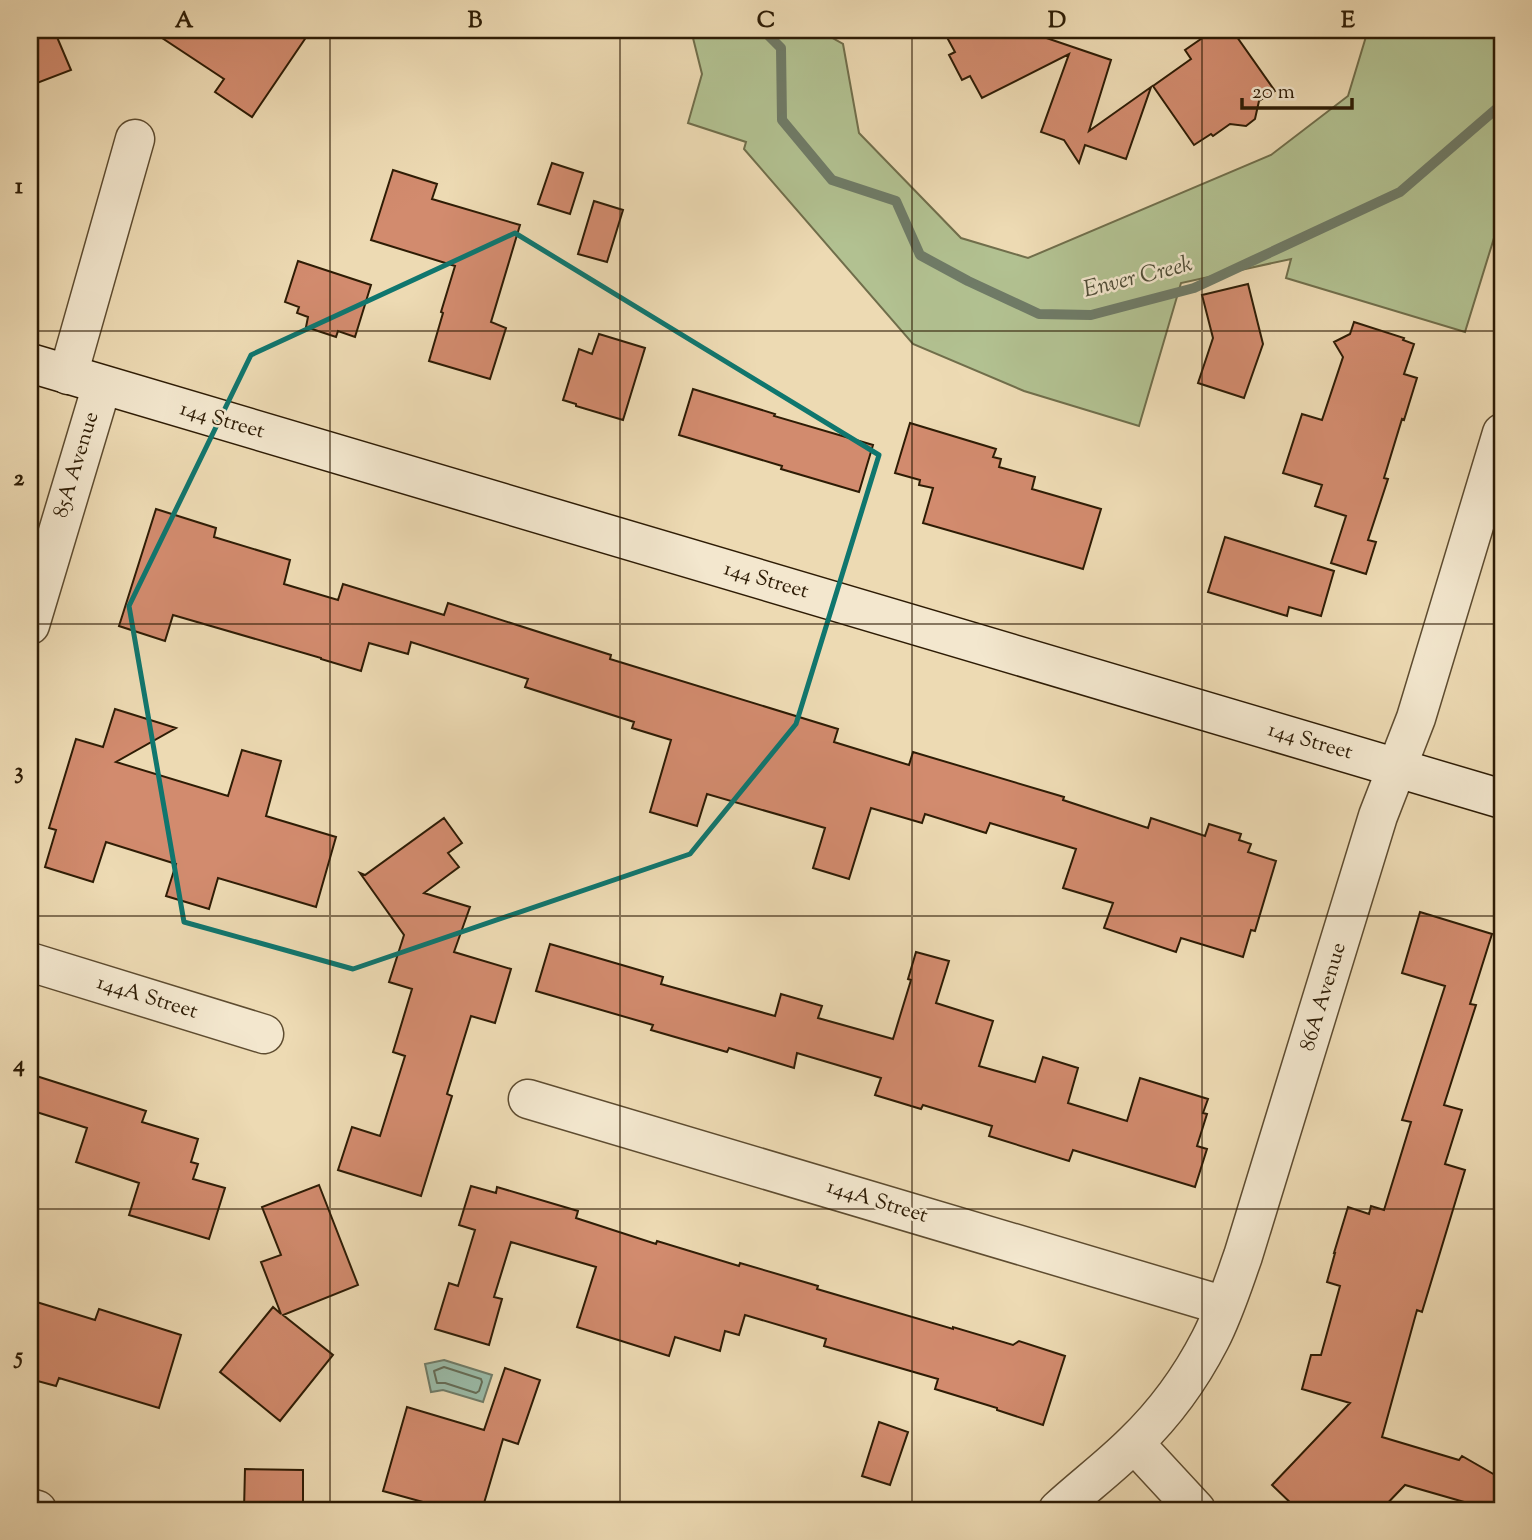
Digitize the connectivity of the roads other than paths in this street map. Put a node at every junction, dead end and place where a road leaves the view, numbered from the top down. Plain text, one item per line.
1 (135, 139) dead end
2 (30, 363) edge
3 (85, 380) junction
4 (1502, 433) edge
5 (30, 625) edge
6 (1397, 767) junction
7 (1502, 799) edge
8 (30, 962) edge
9 (264, 1034) dead end
10 (528, 1099) dead end
11 (1225, 1306) junction
12 (1134, 1443) junction
13 (30, 1508) edge
14 (37, 1510) edge
15 (1058, 1510) edge
16 (1196, 1510) edge

1 - 3 street, 85A Avenue
2 - 3 street, 144 Street
3 - 5 street, 85A Avenue
3 - 6 street, 144 Street
4 - 6 street, 86A Avenue
6 - 7 street, 144 Street
6 - 11 street, 86A Avenue
8 - 9 street, 144A Street
10 - 11 street, 144A Street
11 - 12 street, 86A Avenue
12 - 15 street, 86A Avenue
12 - 16 street
13 - 14 street

